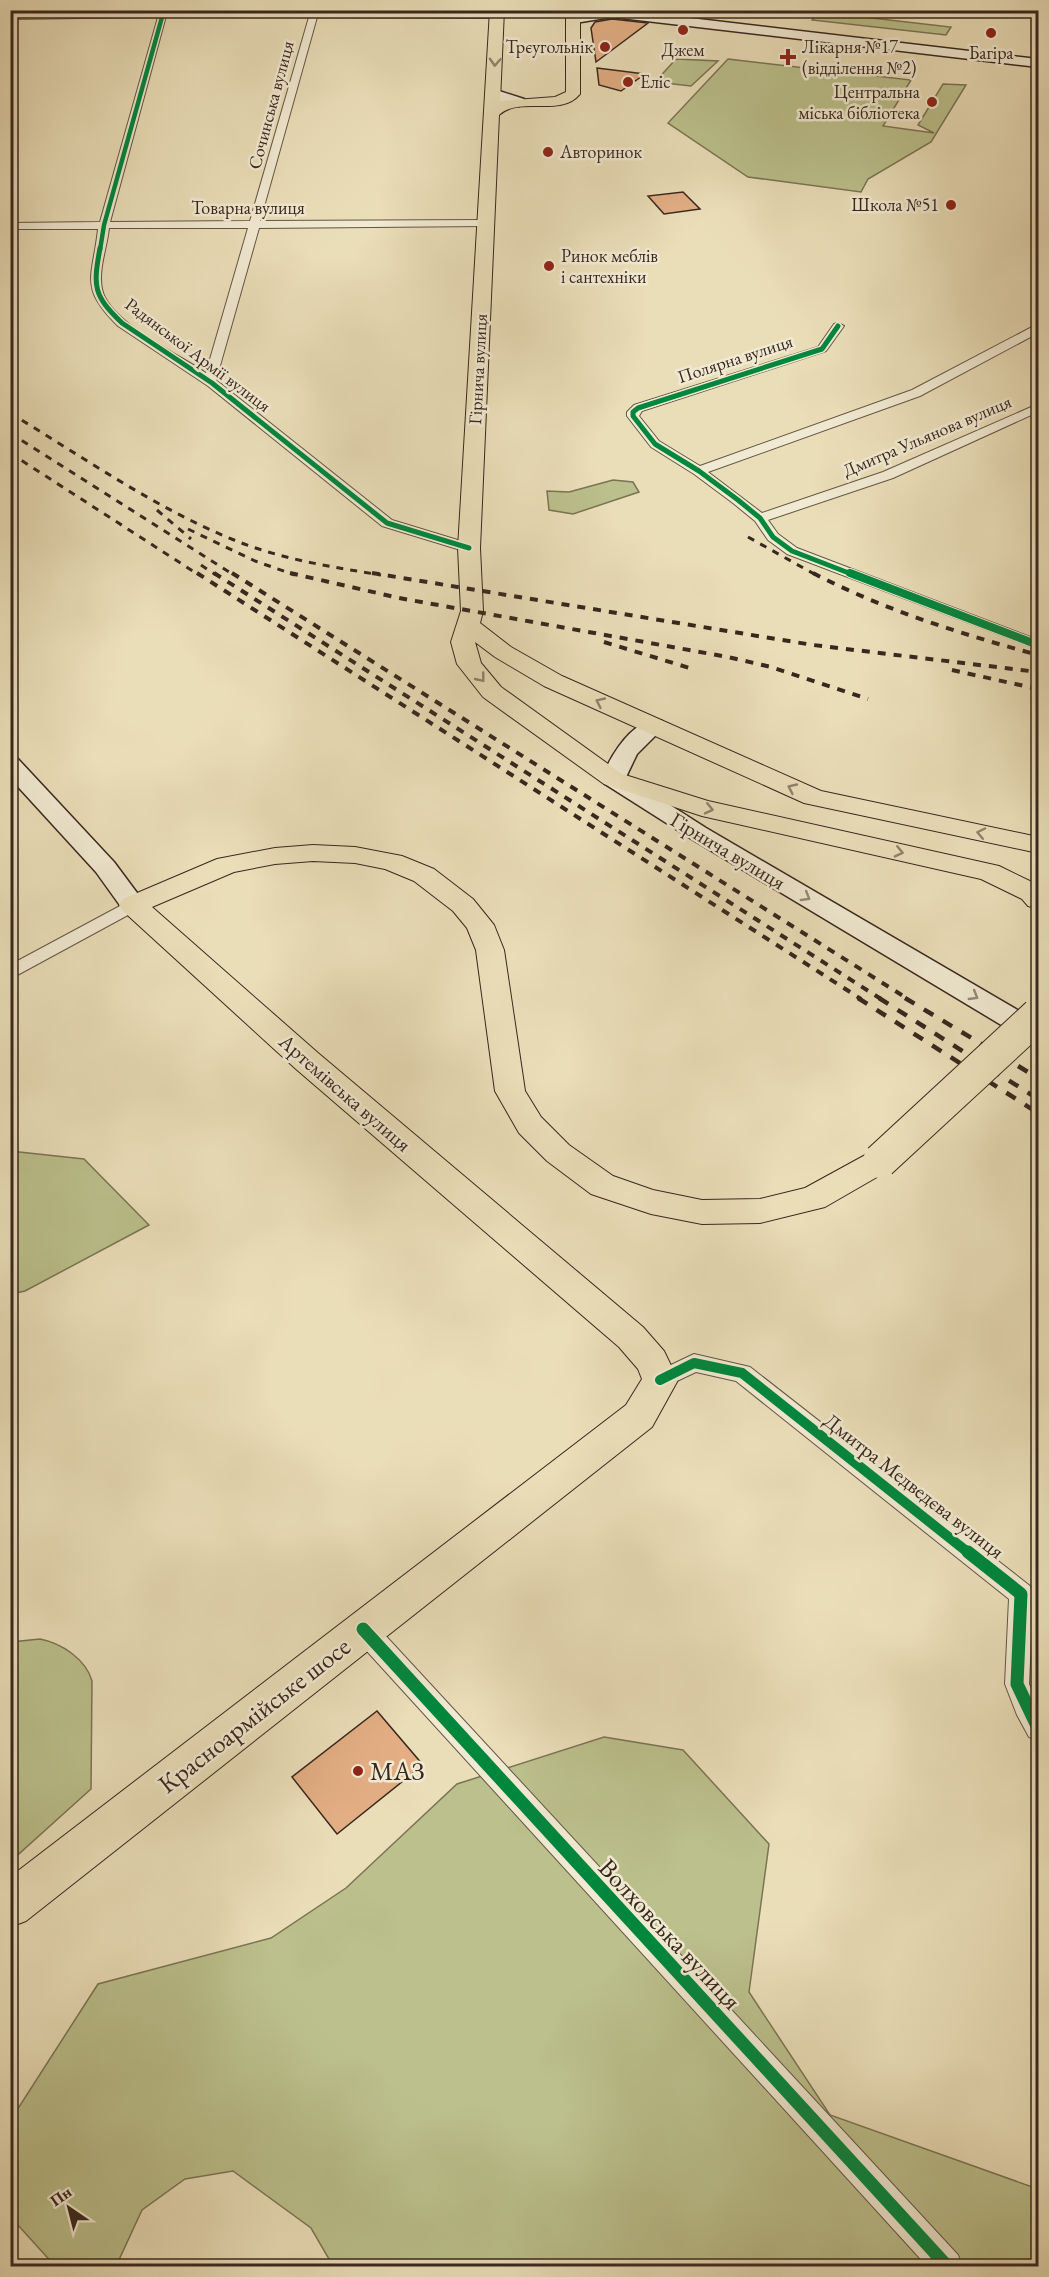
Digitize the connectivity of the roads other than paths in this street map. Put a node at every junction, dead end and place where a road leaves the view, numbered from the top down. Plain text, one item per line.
1 (643, 10) edge
2 (163, 12) edge
3 (314, 12) edge
4 (610, 12) edge
5 (497, 13) edge
6 (574, 15) edge
7 (10, 17) edge
8 (1038, 56) edge
9 (1038, 63) edge
10 (493, 93) junction
11 (519, 102) junction
12 (492, 112) junction
13 (486, 222) junction
14 (254, 224) junction
15 (104, 225) junction
16 (10, 226) edge
17 (838, 326) dead end
18 (1037, 329) edge
19 (210, 381) junction
20 (1038, 408) edge
21 (699, 471) junction
22 (760, 518) junction
23 (469, 548) junction
24 (469, 626) junction
25 (1038, 645) edge
26 (654, 726) junction
27 (10, 764) edge
28 (613, 779) junction
29 (1038, 845) edge
30 (1038, 900) edge
31 (133, 905) junction
32 (10, 974) edge
33 (1038, 1015) edge
34 (1038, 1034) edge
35 (660, 1380) junction
36 (363, 1629) junction
37 (1038, 1728) edge
38 (10, 1905) edge
39 (947, 2266) edge

1 - 8 main road
2 - 3 street
2 - 7 street
2 - 15 street, Радянської Армії вулиця
3 - 5 street
3 - 14 street, Сочинська вулиця
4 - 6 main road
4 - 9 main road
5 -> 10 main road, Гірнича вулиця
6 - 11 main road
10 - 11 main road
10 - 12 main road, Гірнича вулиця
11 - 12 main road
12 - 13 main road, Гірнича вулиця
13 - 14 street, Товарна вулиця
13 - 23 main road, Гірнича вулиця
14 - 15 street, Товарна вулиця
14 - 19 street, Сочинська вулиця
15 - 16 street, Товарна вулиця
15 - 19 street, Радянської Армії вулиця
17 - 21 street, Полярна вулиця
18 - 21 street
19 - 23 street, Радянської Армії вулиця
20 - 22 street, Дмитра Ульянова вулиця
21 - 22 street
22 - 25 street
23 - 24 main road, Гірнича вулиця
26 -> 24 main road
24 -> 28 main road, Гірнича вулиця
26 - 28 main road
29 -> 26 main road
27 - 31 main road, Артемівська вулиця
28 -> 30 main road
28 -> 34 main road, Гірнича вулиця
31 - 32 street
31 - 33 main road, bridge
31 - 35 main road, Артемівська вулиця
35 - 36 main road, Красноармійське шосе
35 - 37 street, Дмитра Медведєва вулиця
36 - 38 main road, Красноармійське шосе
36 - 39 street, Волховська вулиця

